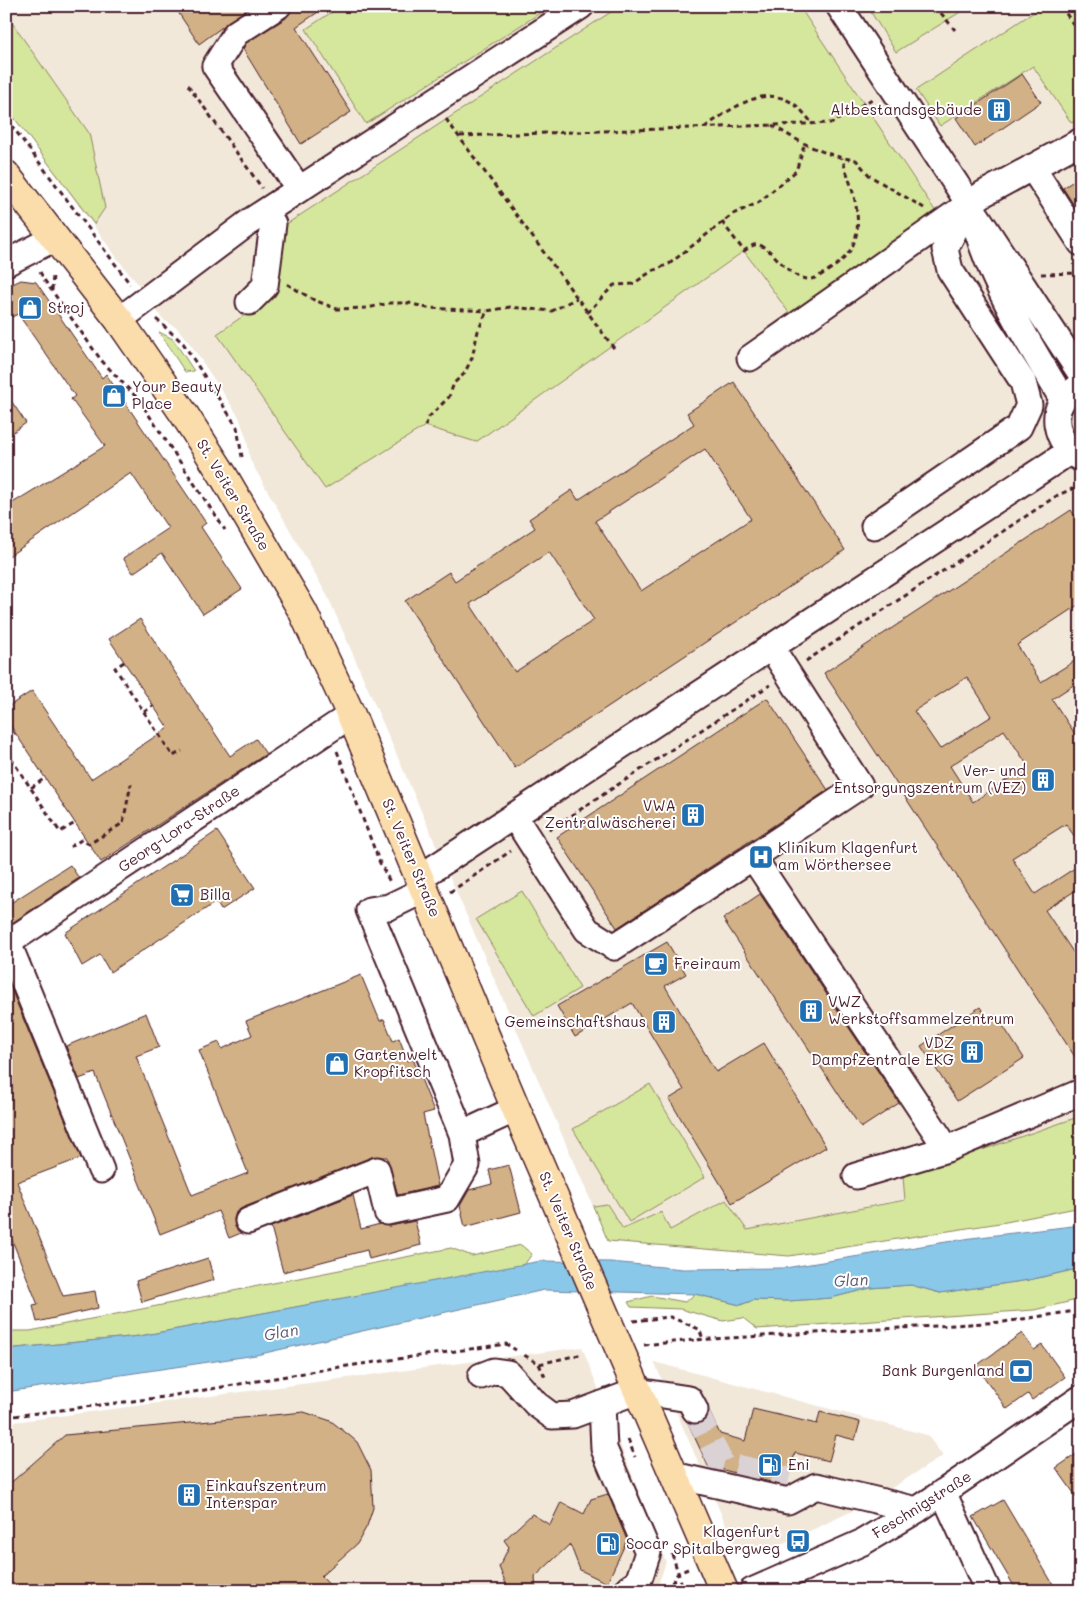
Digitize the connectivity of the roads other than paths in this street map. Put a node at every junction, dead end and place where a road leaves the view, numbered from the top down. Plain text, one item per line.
1 (278, 6) edge
2 (581, 6) edge
3 (839, 6) edge
4 (1081, 140) edge
5 (1032, 167) junction
6 (6, 175) edge
7 (299, 189) junction
8 (266, 203) junction
9 (968, 204) junction
10 (55, 238) junction
11 (1081, 243) edge
12 (6, 264) edge
13 (250, 302) dead end
14 (118, 320) junction
15 (750, 358) dead end
16 (1081, 374) edge
17 (1072, 394) edge
18 (1075, 456) edge
19 (874, 526) dead end
20 (771, 647) junction
21 (340, 722) junction
22 (514, 816) junction
23 (753, 857) junction
24 (431, 886) junction
25 (7, 943) edge
26 (1081, 1092) edge
27 (516, 1109) junction
28 (462, 1134) junction
29 (947, 1149) junction
30 (101, 1170) dead end
31 (856, 1176) dead end
32 (248, 1222) dead end
33 (481, 1376) dead end
34 (636, 1391) junction
35 (1081, 1398) edge
36 (602, 1404) junction
37 (695, 1410) tunnel mouth
38 (674, 1475) junction
39 (789, 1480) tunnel mouth
40 (816, 1486) junction
41 (943, 1492) junction
42 (917, 1510) junction
43 (625, 1591) edge
44 (724, 1591) edge
45 (752, 1591) edge
46 (988, 1591) edge

1 - 7 street
2 - 7 street
3 - 9 street
4 - 5 street
5 - 9 street
5 - 11 street
6 - 10 main road, St. Veiter Straße
7 - 8 street
8 - 13 street
8 - 14 street
9 - 15 street
9 - 16 street
9 - 17 street
9 - 19 street
10 - 12 street
10 - 14 main road, St. Veiter Straße
14 - 21 main road, St. Veiter Straße
17 - 18 street
18 - 20 street
20 - 22 street
20 - 23 street
21 - 24 main road, St. Veiter Straße
21 - 25 street, Georg-Lora-Straße
22 - 23 street
22 - 24 street
23 - 29 street
24 - 27 main road, St. Veiter Straße
24 - 28 street
25 - 30 street
26 - 29 street
27 - 28 street
27 - 34 main road, St. Veiter Straße
28 - 32 street
29 - 31 street
33 - 36 street
34 - 36 street
34 - 37 street
34 - 38 main road, St. Veiter Straße
35 - 41 street, Feschnigstraße
36 - 43 street
38 - 40 street
38 - 44 main road, St. Veiter Straße
39 - 40 street
40 - 42 street
41 - 42 street, Feschnigstraße
41 - 46 street
42 - 45 street, Feschnigstraße

